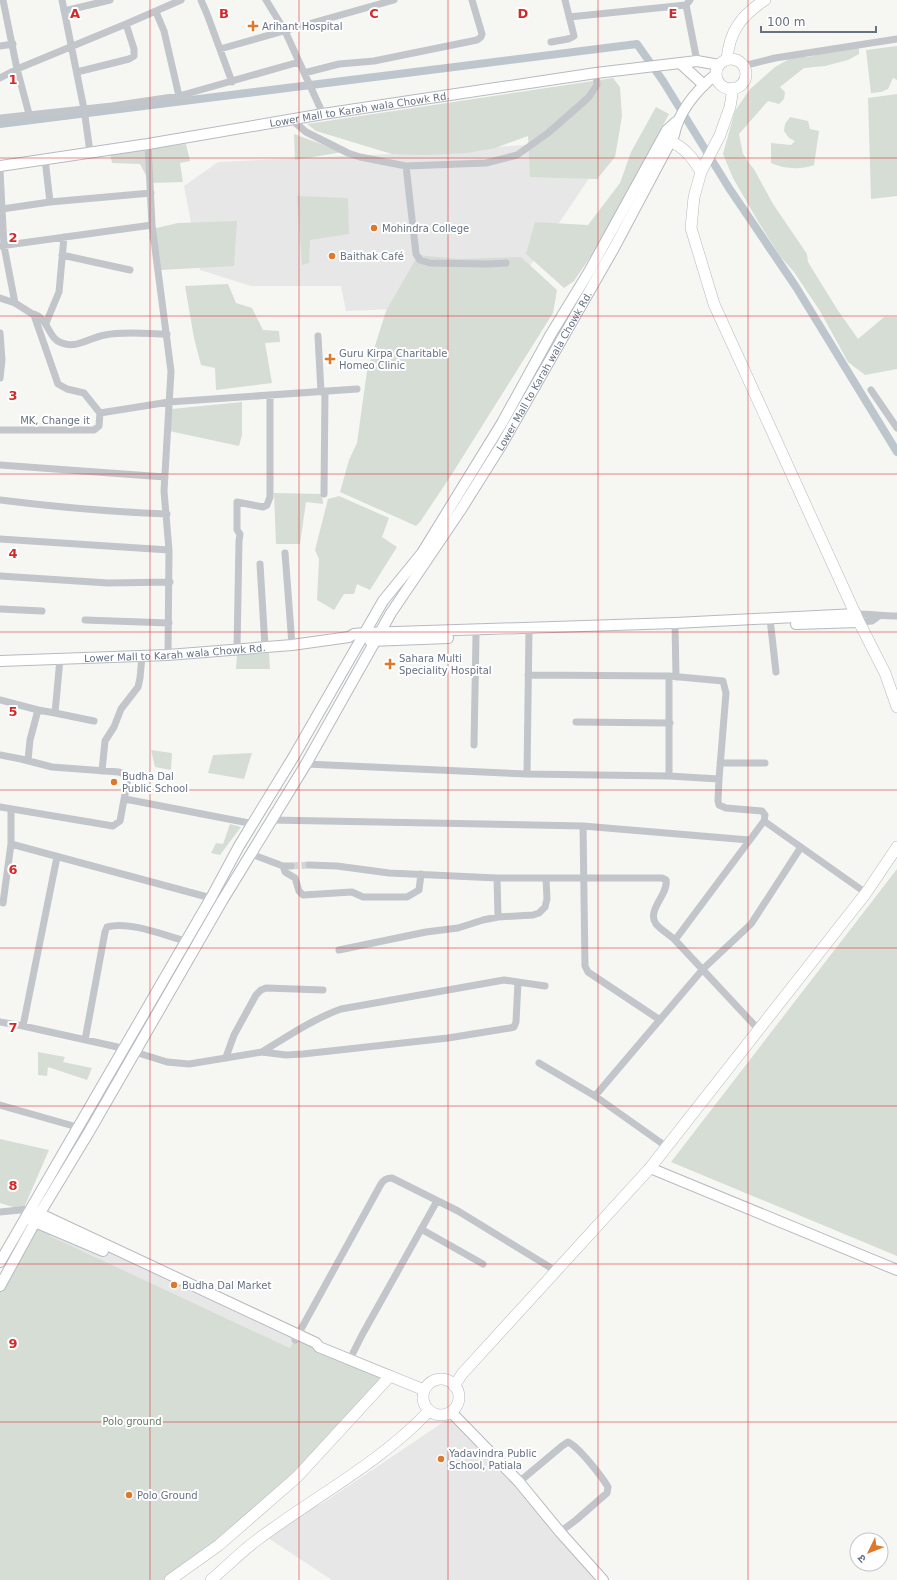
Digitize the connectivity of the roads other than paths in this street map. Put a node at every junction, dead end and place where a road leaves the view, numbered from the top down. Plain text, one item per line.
1 (3, 0) edge
2 (62, 0) edge
3 (110, 0) edge
4 (181, 0) edge
5 (201, 0) edge
6 (266, 0) edge
7 (394, 0) edge
8 (472, 0) edge
9 (565, 0) edge
10 (765, 0) edge
11 (688, 2) edge
12 (64, 11) junction
13 (156, 12) junction
14 (4, 17) edge
15 (569, 17) junction
16 (126, 24) junction
17 (285, 31) junction
18 (897, 39) edge
19 (551, 42) dead end
20 (12, 44) junction
21 (0, 46) edge
22 (72, 47) junction
23 (220, 49) junction
24 (697, 61) junction
25 (299, 62) junction
26 (680, 63) junction
27 (721, 66) junction
28 (743, 66) junction
29 (17, 69) junction
30 (77, 72) junction
31 (304, 73) junction
32 (596, 73) junction
33 (0, 78) edge
34 (232, 82) junction
35 (704, 85) junction
36 (733, 88) junction
37 (179, 96) junction
38 (84, 112) junction
39 (29, 114) junction
40 (323, 114) junction
41 (0, 118) edge
42 (292, 120) junction
43 (677, 121) junction
44 (670, 141) junction
45 (148, 144) junction
46 (90, 152) junction
47 (45, 159) junction
48 (0, 166) edge
49 (406, 166) junction
50 (703, 169) junction
51 (0, 170) edge
52 (151, 192) junction
53 (50, 202) junction
54 (2, 209) junction
55 (152, 225) junction
56 (64, 237) junction
57 (2, 246) edge
58 (62, 255) junction
59 (506, 263) dead end
60 (130, 270) dead end
61 (0, 300) edge
62 (15, 303) junction
63 (34, 315) junction
64 (46, 323) junction
65 (0, 332) edge
66 (167, 334) junction
67 (318, 336) dead end
68 (0, 378) edge
69 (357, 389) dead end
70 (871, 390) dead end
71 (323, 392) junction
72 (270, 396) junction
73 (169, 402) junction
74 (100, 413) junction
75 (897, 428) edge
76 (0, 430) edge
77 (479, 462) junction
78 (0, 465) edge
79 (488, 467) junction
80 (165, 477) junction
81 (324, 494) dead end
82 (0, 500) edge
83 (166, 514) junction
84 (0, 539) edge
85 (169, 550) junction
86 (285, 553) dead end
87 (260, 564) dead end
88 (0, 576) edge
89 (170, 582) junction
90 (0, 609) edge
91 (42, 611) dead end
92 (897, 616) edge
93 (858, 618) junction
94 (85, 620) dead end
95 (770, 622) junction
96 (169, 623) junction
97 (675, 626) junction
98 (529, 631) junction
99 (476, 636) junction
100 (363, 637) junction
101 (378, 637) junction
102 (292, 645) junction
103 (265, 647) junction
104 (237, 650) junction
105 (168, 655) junction
106 (142, 656) junction
107 (60, 659) junction
108 (0, 661) edge
109 (776, 672) dead end
110 (528, 675) junction
111 (672, 676) junction
112 (0, 700) edge
113 (897, 707) edge
114 (38, 710) junction
115 (55, 713) junction
116 (94, 721) dead end
117 (576, 722) dead end
118 (670, 723) junction
119 (474, 745) dead end
120 (0, 755) edge
121 (28, 760) junction
122 (720, 763) junction
123 (765, 763) dead end
124 (306, 764) junction
125 (102, 771) junction
126 (527, 774) junction
127 (670, 776) junction
128 (719, 779) junction
129 (272, 794) junction
130 (125, 799) junction
131 (284, 799) junction
132 (0, 807) edge
133 (12, 810) junction
134 (271, 820) junction
135 (764, 821) junction
136 (254, 824) junction
137 (583, 826) junction
138 (749, 840) junction
139 (11, 844) junction
140 (801, 847) junction
141 (897, 847) edge
142 (251, 854) junction
143 (57, 857) junction
144 (309, 865) tunnel mouth
145 (421, 874) junction
146 (497, 878) junction
147 (546, 878) junction
148 (583, 878) junction
149 (866, 892) junction
150 (211, 898) junction
151 (3, 903) dead end
152 (498, 917) junction
153 (675, 940) junction
154 (186, 941) junction
155 (339, 950) dead end
156 (703, 969) junction
157 (518, 982) junction
158 (545, 986) dead end
159 (323, 990) dead end
160 (660, 1020) junction
161 (0, 1022) edge
162 (23, 1026) junction
163 (759, 1030) junction
164 (86, 1040) junction
165 (122, 1048) junction
166 (135, 1052) junction
167 (262, 1052) junction
168 (226, 1056) junction
169 (539, 1063) dead end
170 (596, 1096) junction
171 (0, 1105) edge
172 (77, 1128) junction
173 (667, 1147) junction
174 (650, 1168) junction
175 (437, 1201) junction
176 (0, 1212) edge
177 (28, 1213) junction
178 (37, 1218) junction
179 (421, 1229) junction
180 (0, 1262) edge
181 (483, 1264) dead end
182 (897, 1270) edge
183 (556, 1271) junction
184 (0, 1286) edge
185 (297, 1338) junction
186 (350, 1359) junction
187 (390, 1376) junction
188 (454, 1386) junction
189 (424, 1390) junction
190 (429, 1411) junction
191 (451, 1412) junction
192 (519, 1482) junction
193 (560, 1532) junction
194 (170, 1580) edge
195 (211, 1580) edge
196 (603, 1580) edge

1 - 14 street
2 - 12 street
3 - 12 street
4 - 13 street
5 - 23 street
6 - 17 street
7 - 17 street
8 - 31 street
9 - 15 street
10 - 27 main road
11 - 15 street
11 - 24 street
12 - 22 street
13 - 16 street
13 - 37 street
14 - 20 street
15 - 19 street
16 - 22 street
16 - 30 street
17 - 23 street
17 - 25 street
18 - 28 street
20 - 21 street
20 - 29 street
22 - 29 street
22 - 30 street
23 - 34 street
24 - 26 main road, Lower Mall to Karah wala Chowk Rd.
24 - 27 main road, Lower Mall to Karah wala Chowk Rd.
25 - 31 street
25 - 34 street
26 - 32 main road, Lower Mall to Karah wala Chowk Rd.
26 - 35 main road
27 - 28 main road
27 - 35 main road, Lower Mall to Karah wala Chowk Rd.
27 - 36 main road
28 - 36 main road
29 - 33 street
29 - 39 street
30 - 38 street
31 - 40 street
32 - 40 main road, Lower Mall to Karah wala Chowk Rd.
32 - 49 street
34 - 37 street
35 - 43 main road, Lower Mall to Karah wala Chowk Rd.
36 - 50 main road
37 - 38 street
38 - 39 street
38 - 46 street
39 - 41 street
40 - 42 main road, Lower Mall to Karah wala Chowk Rd.
42 - 45 main road, Lower Mall to Karah wala Chowk Rd.
42 - 49 street
43 - 44 main road, Lower Mall to Karah wala Chowk Rd.
43 - 77 main road
44 - 50 main road
44 - 79 main road, Lower Mall to Karah wala Chowk Rd.
45 - 46 main road, Lower Mall to Karah wala Chowk Rd.
45 - 52 street
46 - 47 main road, Lower Mall to Karah wala Chowk Rd.
47 - 48 main road, Lower Mall to Karah wala Chowk Rd.
47 - 53 street
49 - 59 street
50 - 93 main road
51 - 54 street
52 - 53 street
52 - 55 street
53 - 54 street
54 - 57 street
55 - 56 street
55 - 66 street
56 - 57 street
56 - 58 street
57 - 62 street
58 - 60 street
58 - 64 street
61 - 62 street
62 - 63 street
63 - 64 street
63 - 74 street, MK, Change it
64 - 66 street
65 - 68 street
66 - 73 street
67 - 71 street
69 - 71 street
70 - 75 street
71 - 72 street
71 - 81 street
72 - 73 street
72 - 104 street
73 - 74 street
73 - 80 street
74 - 76 street, MK, Change it
77 - 79 main road
77 - 100 main road
78 - 80 street
79 - 101 main road, Lower Mall to Karah wala Chowk Rd.
80 - 83 street
82 - 83 street
83 - 85 street
84 - 85 street
85 - 89 street
86 - 102 street
87 - 103 street
88 - 89 street
89 - 96 street
90 - 91 street
92 - 93 street
93 - 95 main road
93 - 113 main road
94 - 96 street
95 - 97 main road
95 - 109 street
96 - 105 street
97 - 98 main road
97 - 111 street
98 - 99 main road
98 - 101 main road
98 - 110 street
99 - 101 main road
99 - 119 street
100 - 101 main road, Lower Mall to Karah wala Chowk Rd.
100 - 102 main road, Lower Mall to Karah wala Chowk Rd.
100 - 129 main road
101 - 124 main road
102 - 103 main road, Lower Mall to Karah wala Chowk Rd.
103 - 104 main road, Lower Mall to Karah wala Chowk Rd.
104 - 105 main road, Lower Mall to Karah wala Chowk Rd.
105 - 106 main road, Lower Mall to Karah wala Chowk Rd.
106 - 107 main road, Lower Mall to Karah wala Chowk Rd.
106 - 125 street
107 - 108 main road, Lower Mall to Karah wala Chowk Rd.
107 - 115 street
110 - 111 street
110 - 126 street
111 - 118 street
111 - 122 street
112 - 114 street
114 - 115 street
114 - 121 street
115 - 116 street
117 - 118 street
118 - 127 street
120 - 121 street
121 - 125 street
122 - 123 street
122 - 128 street
124 - 126 street
124 - 131 main road
125 - 130 street
126 - 127 street
127 - 128 street
128 - 135 street
129 - 131 main road
129 - 136 main road
130 - 133 street
130 - 136 street
131 - 134 main road
132 - 133 street
133 - 139 street
134 - 137 street
134 - 142 main road
135 - 138 street
135 - 140 street
136 - 150 main road
137 - 138 street
137 - 148 street
138 - 153 street
139 - 143 street
139 - 151 street
140 - 149 street
140 - 156 street
141 - 149 main road
142 - 145 street
142 - 166 main road
143 - 150 street
143 - 162 street
144 - 145 street
145 - 146 street
146 - 147 street
146 - 152 street
147 - 148 street
147 - 152 street
148 - 153 street
148 - 160 street
149 - 163 main road
150 - 154 main road
152 - 155 street
153 - 156 street
154 - 164 street
154 - 165 main road
156 - 160 street
156 - 163 street
157 - 158 street
157 - 167 street
157 - 167 street
159 - 168 street
160 - 170 street
161 - 162 street
162 - 164 street
163 - 173 main road
164 - 165 street
165 - 172 main road
166 - 168 street
166 - 178 main road
167 - 168 street
169 - 170 street
170 - 173 street
171 - 172 street
172 - 177 main road
173 - 174 main road
174 - 182 main road
174 - 183 main road
175 - 179 street
175 - 183 street
175 - 185 street
176 - 177 street
177 - 178 main road
177 - 180 main road
178 - 184 main road
178 - 185 main road
179 - 181 street
179 - 186 street
183 - 188 main road
185 - 186 main road
186 - 187 main road
187 - 189 main road
187 - 194 main road
188 - 189 main road
188 - 191 main road
189 - 190 main road
190 - 191 main road
190 - 195 main road
191 - 192 main road
192 - 193 main road
192 - 193 street
193 - 196 main road

